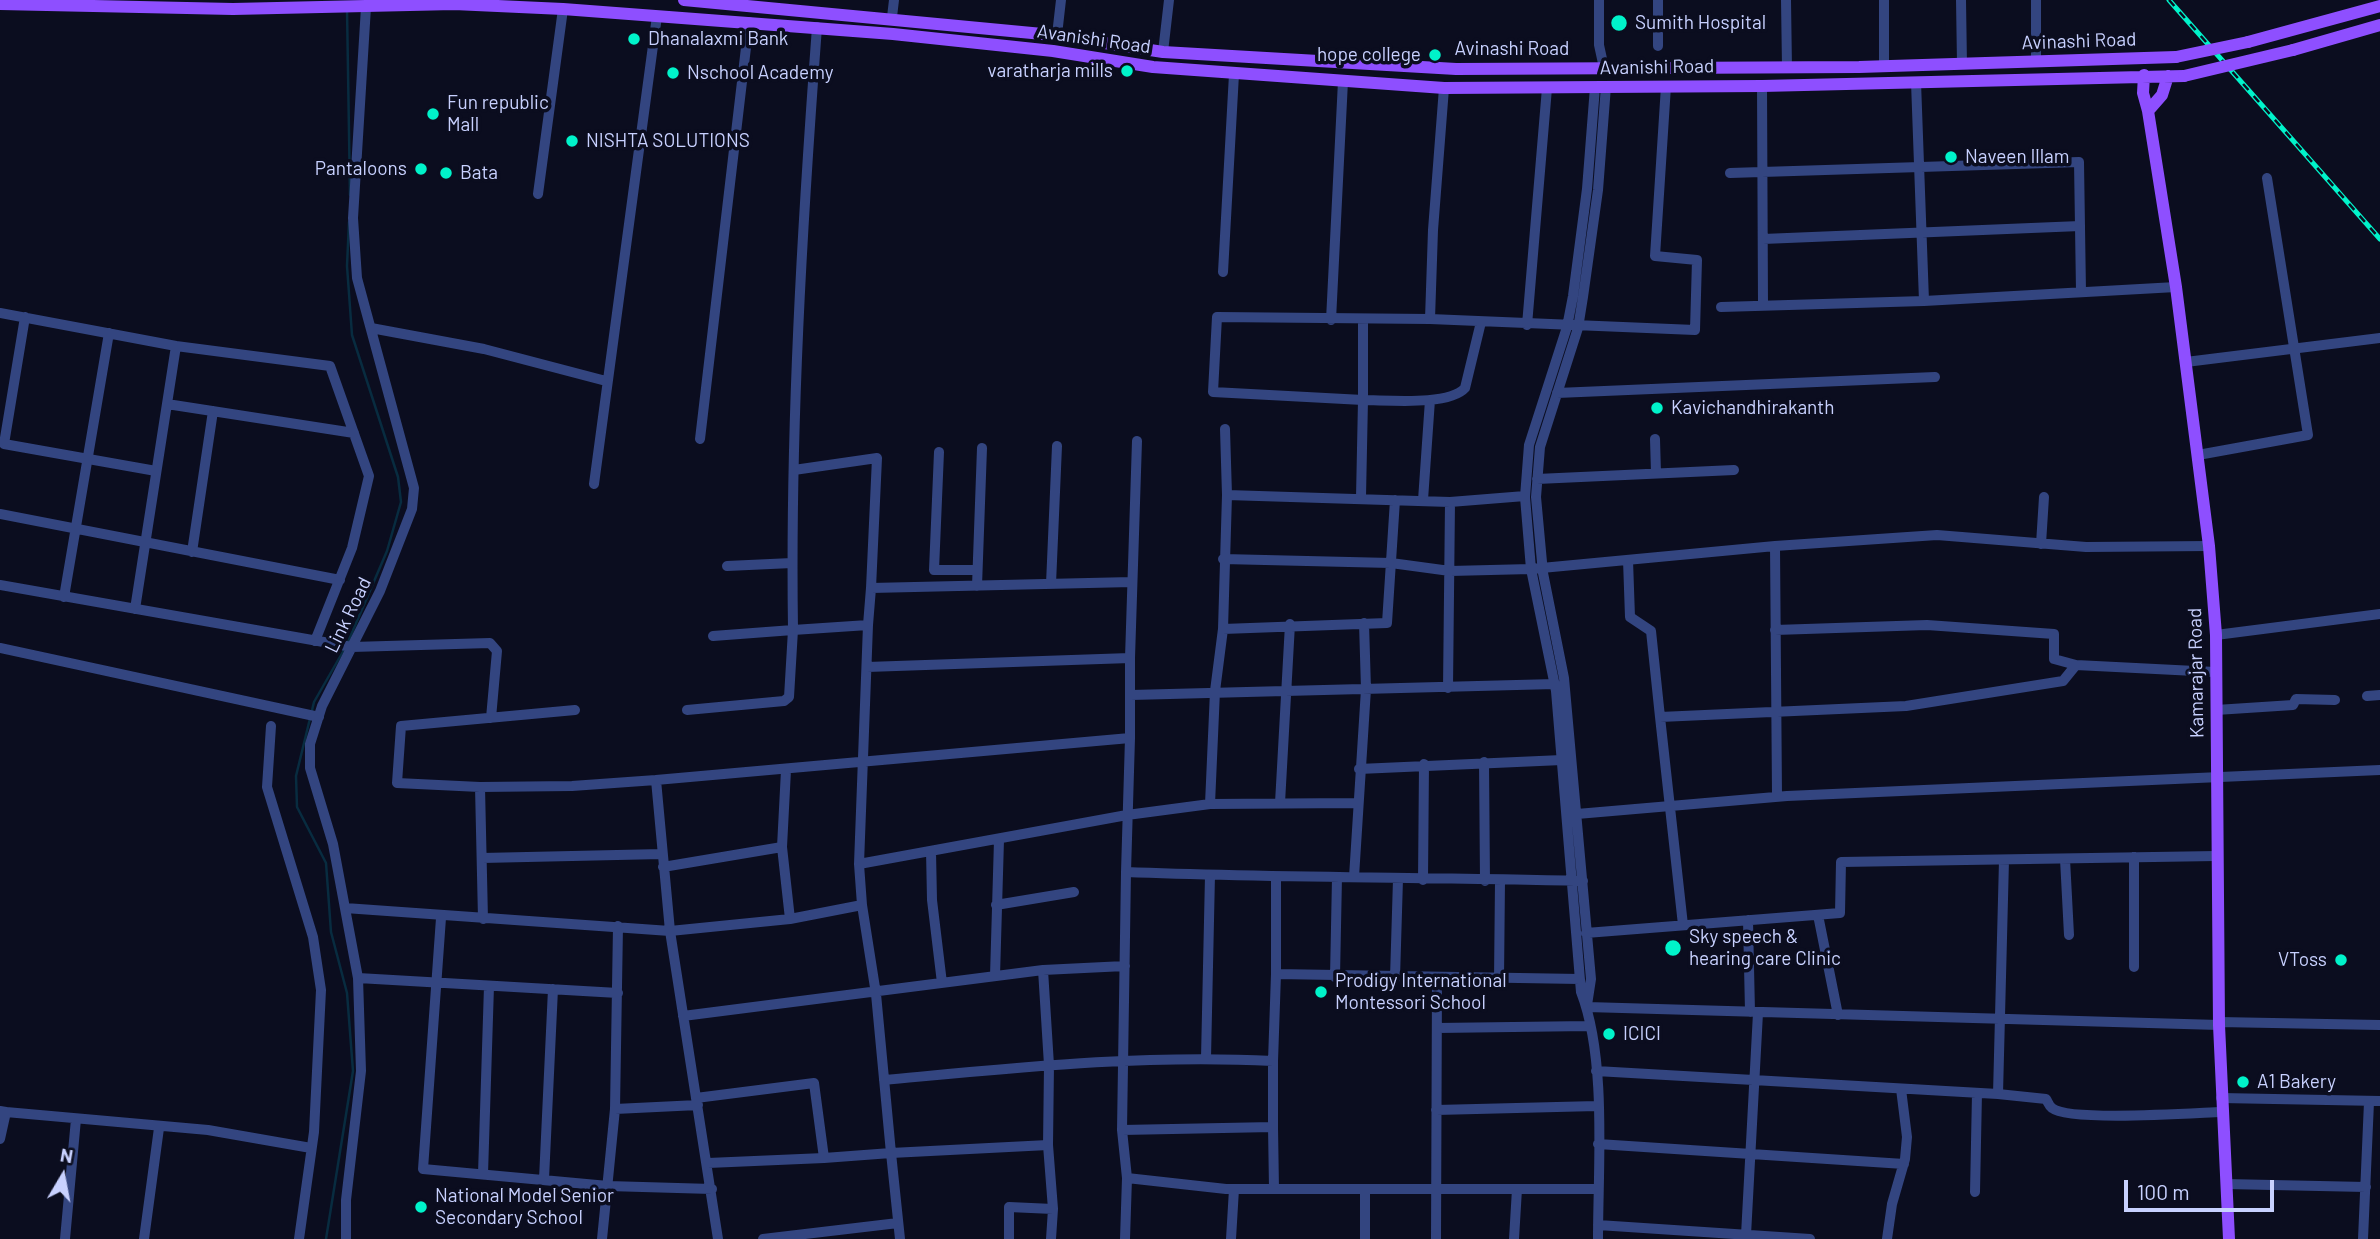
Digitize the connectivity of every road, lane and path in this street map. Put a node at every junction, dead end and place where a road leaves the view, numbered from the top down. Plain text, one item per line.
1 (684, 0) edge
2 (894, 0) edge
3 (1061, 0) edge
4 (1169, 0) edge
5 (1599, 0) edge
6 (1658, 0) edge
7 (1786, 0) edge
8 (1884, 0) edge
9 (1961, 0) edge
10 (2036, 0) edge
11 (0, 4) edge
12 (2380, 6) edge
13 (363, 7) junction
14 (562, 9) junction
15 (657, 16) junction
16 (892, 18) junction
17 (749, 22) junction
18 (2380, 25) edge
19 (817, 27) junction
20 (1057, 35) junction
21 (1658, 46) dead end
22 (1163, 52) junction
23 (2036, 62) junction
24 (1948, 64) junction
25 (1962, 64) junction
26 (1374, 65) junction
27 (1859, 66) junction
28 (1884, 66) junction
29 (1600, 68) junction
30 (1787, 68) junction
31 (1234, 74) junction
32 (2144, 75) junction
33 (2168, 76) junction
34 (1949, 80) junction
35 (1343, 81) junction
36 (1916, 82) junction
37 (1373, 83) junction
38 (1859, 83) junction
39 (1666, 86) junction
40 (1762, 86) junction
41 (1601, 87) junction
42 (1444, 88) junction
43 (1547, 88) junction
44 (2148, 111) junction
45 (1920, 169) junction
46 (1730, 173) dead end
47 (1763, 173) junction
48 (2267, 178) dead end
49 (538, 194) dead end
50 (2080, 226) junction
51 (1922, 232) junction
52 (1763, 239) junction
53 (1223, 272) dead end
54 (2176, 287) junction
55 (2081, 292) junction
56 (1924, 300) junction
57 (1763, 305) junction
58 (1721, 307) dead end
59 (0, 313) edge
60 (25, 317) junction
61 (1430, 319) junction
62 (1331, 320) junction
63 (1363, 320) junction
64 (1481, 322) junction
65 (1527, 325) junction
66 (1578, 325) junction
67 (1567, 327) junction
68 (370, 328) junction
69 (109, 333) junction
70 (2380, 338) edge
71 (176, 346) junction
72 (2296, 348) junction
73 (2186, 362) junction
74 (1935, 377) dead end
75 (606, 381) junction
76 (1557, 393) junction
77 (1363, 400) junction
78 (1430, 400) junction
79 (167, 404) junction
80 (213, 411) junction
81 (1225, 429) dead end
82 (354, 433) junction
83 (701, 439) dead end
84 (1655, 439) dead end
85 (1137, 442) dead end
86 (2, 444) edge
87 (1057, 446) dead end
88 (982, 448) dead end
89 (939, 452) dead end
90 (2197, 455) junction
91 (87, 458) junction
92 (794, 470) junction
93 (1734, 470) dead end
94 (156, 471) junction
95 (1656, 473) junction
96 (1537, 479) junction
97 (594, 484) dead end
98 (1227, 495) junction
99 (1525, 496) junction
100 (1361, 497) junction
101 (2044, 497) dead end
102 (1395, 500) junction
103 (1423, 500) junction
104 (1450, 502) junction
105 (0, 514) edge
106 (75, 527) junction
107 (145, 542) junction
108 (2041, 544) junction
109 (1774, 546) junction
110 (2209, 546) junction
111 (192, 552) junction
112 (1223, 558) junction
113 (1628, 560) junction
114 (792, 563) junction
115 (1391, 563) junction
116 (727, 566) dead end
117 (1543, 566) junction
118 (1531, 569) junction
119 (977, 570) junction
120 (1450, 571) junction
121 (340, 580) junction
122 (1132, 582) junction
123 (1051, 584) junction
124 (0, 585) edge
125 (976, 586) junction
126 (871, 588) junction
127 (64, 597) junction
128 (135, 609) junction
129 (2380, 614) edge
130 (1364, 623) junction
131 (1290, 624) junction
132 (868, 625) junction
133 (1223, 629) junction
134 (793, 630) junction
135 (1775, 630) junction
136 (2216, 635) junction
137 (713, 636) dead end
138 (315, 641) junction
139 (348, 647) junction
140 (0, 648) edge
141 (1130, 658) junction
142 (2076, 665) junction
143 (867, 667) junction
144 (2215, 672) junction
145 (1555, 684) junction
146 (1448, 688) junction
147 (1366, 689) junction
148 (1287, 690) junction
149 (1215, 691) junction
150 (1131, 695) junction
151 (2380, 695) edge
152 (2367, 696) dead end
153 (2335, 700) dead end
154 (575, 710) dead end
155 (687, 710) dead end
156 (2216, 710) junction
157 (1776, 712) junction
158 (313, 716) junction
159 (491, 718) junction
160 (1660, 718) junction
161 (271, 726) dead end
162 (1130, 738) junction
163 (1562, 760) junction
164 (1484, 762) junction
165 (864, 763) junction
166 (1424, 764) junction
167 (1359, 769) junction
168 (786, 770) junction
169 (2380, 770) edge
170 (2217, 779) junction
171 (656, 780) junction
172 (480, 787) junction
173 (1777, 796) junction
174 (1280, 803) junction
175 (1357, 803) junction
176 (1210, 804) junction
177 (1668, 805) junction
178 (1577, 814) junction
179 (1127, 815) junction
180 (999, 840) junction
181 (782, 847) junction
182 (931, 851) junction
183 (662, 854) junction
184 (2217, 856) junction
185 (482, 858) junction
186 (2134, 858) junction
187 (2066, 859) junction
188 (2004, 860) junction
189 (859, 864) junction
190 (663, 867) junction
191 (1126, 872) junction
192 (1210, 876) junction
193 (1337, 877) junction
194 (1354, 877) junction
195 (1276, 879) junction
196 (1398, 879) junction
197 (1423, 880) junction
198 (1485, 881) junction
199 (1500, 881) junction
200 (1570, 881) junction
201 (1583, 881) junction
202 (1074, 892) dead end
203 (862, 905) junction
204 (996, 905) junction
205 (345, 908) junction
206 (1818, 915) junction
207 (441, 918) junction
208 (483, 919) junction
209 (790, 919) junction
210 (1748, 920) junction
211 (1683, 925) junction
212 (618, 926) junction
213 (670, 931) junction
214 (1586, 933) junction
215 (2069, 935) dead end
216 (1125, 966) junction
217 (2134, 967) dead end
218 (1042, 970) junction
219 (1276, 974) junction
220 (995, 976) junction
221 (1335, 977) junction
222 (358, 978) junction
223 (1395, 978) junction
224 (1437, 978) junction
225 (1499, 978) junction
226 (1580, 979) junction
227 (435, 983) junction
228 (942, 983) junction
229 (489, 986) junction
230 (553, 989) junction
231 (618, 993) junction
232 (876, 993) junction
233 (1587, 1007) junction
234 (1754, 1013) junction
235 (1838, 1015) junction
236 (683, 1016) junction
237 (2002, 1020) junction
238 (2219, 1023) junction
239 (2380, 1025) edge
240 (1590, 1026) junction
241 (1437, 1028) junction
242 (1206, 1058) junction
243 (1123, 1059) junction
244 (1273, 1061) junction
245 (1049, 1065) junction
246 (1596, 1071) junction
247 (1756, 1079) junction
248 (884, 1080) junction
249 (1901, 1089) junction
250 (1977, 1093) junction
251 (1998, 1094) junction
252 (2221, 1098) junction
253 (697, 1101) junction
254 (2374, 1101) edge
255 (1597, 1106) junction
256 (615, 1109) junction
257 (1436, 1110) junction
258 (3, 1111) edge
259 (2221, 1112) junction
260 (76, 1119) junction
261 (1273, 1127) junction
262 (159, 1128) junction
263 (1122, 1130) junction
264 (0, 1139) edge
265 (1048, 1144) junction
266 (1598, 1144) junction
267 (311, 1148) junction
268 (891, 1153) junction
269 (1749, 1154) junction
270 (824, 1158) junction
271 (708, 1163) junction
272 (1904, 1164) junction
273 (484, 1174) junction
274 (1127, 1178) junction
275 (544, 1180) junction
276 (2226, 1184) junction
277 (608, 1186) junction
278 (2366, 1187) junction
279 (712, 1189) junction
280 (1234, 1189) junction
281 (1274, 1189) junction
282 (1365, 1189) junction
283 (1436, 1189) junction
284 (1517, 1189) junction
285 (1598, 1189) junction
286 (1975, 1192) dead end
287 (1053, 1209) junction
288 (898, 1223) junction
289 (1598, 1225) junction
290 (1753, 1236) edge
291 (65, 1239) edge
292 (144, 1239) edge
293 (299, 1239) edge
294 (346, 1239) edge
295 (602, 1239) edge
296 (719, 1239) edge
297 (763, 1239) edge
298 (900, 1239) edge
299 (1009, 1239) edge
300 (1051, 1239) edge
301 (1125, 1239) edge
302 (1231, 1239) edge
303 (1365, 1239) edge
304 (1436, 1239) edge
305 (1514, 1239) edge
306 (1598, 1239) edge
307 (1810, 1239) edge
308 (1887, 1239) edge
309 (2229, 1239) edge
310 (2363, 1239) edge

1 - 16 main road, Avinashi Road
2 - 16 street
3 - 20 street
4 - 22 street
5 - 29 street
6 - 21 street
7 - 30 street
8 - 28 street
9 - 25 street
10 - 23 street
11 - 13 main road, Avanishi Road
12 - 23 main road, Avinashi Road, bridge
13 - 14 main road, Avanishi Road
13 - 68 street, Link Road
14 - 15 main road, Avanishi Road
14 - 49 street
15 - 17 main road, Avanishi Road
15 - 75 street
16 - 20 main road, Avinashi Road
17 - 19 main road, Avanishi Road
17 - 83 street
18 - 33 main road, Avanishi Road, bridge
19 - 31 main road, Avanishi Road
19 - 92 street
20 - 22 main road, Avinashi Road
22 - 26 main road, Avinashi Road
23 - 25 main road, Avinashi Road
24 - 25 main road, Avinashi Road
24 - 28 main road, Avinashi Road
24 - 34 main road
26 - 29 main road, Avinashi Road
26 - 37 main road
27 - 28 main road, Avinashi Road
27 - 30 main road, Avinashi Road
27 - 38 main road
29 - 30 main road, Avinashi Road
31 - 35 main road, Avanishi Road
31 - 53 street
32 - 33 main road, Avanishi Road
32 - 34 main road, Avanishi Road
32 - 44 main road, Kamarajar Road
33 - 44 main road
34 - 36 main road, Avanishi Road
35 - 37 main road, Avanishi Road
35 - 62 street
36 - 38 main road, Avanishi Road
36 - 45 street
37 - 42 main road, Avanishi Road
38 - 40 main road, Avanishi Road
39 - 40 main road, Avanishi Road
39 - 41 main road, Avanishi Road
39 - 66 street
40 - 47 street
41 - 43 main road, Avanishi Road
41 - 66 street
41 - 67 street
42 - 43 main road, Avanishi Road
42 - 61 street
43 - 65 street
44 - 54 main road, Kamarajar Road
45 - 47 street
45 - 50 street
45 - 51 street
46 - 47 street
47 - 52 street
48 - 72 street
50 - 51 street
50 - 55 street
51 - 52 street
51 - 56 street
52 - 57 street
54 - 55 street
54 - 73 main road, Kamarajar Road
55 - 56 street
56 - 57 street
57 - 58 street
59 - 60 street
60 - 69 street
60 - 86 street
61 - 63 street
61 - 64 street
62 - 63 street
62 - 77 street
63 - 77 street
64 - 65 street
64 - 78 street
65 - 67 street
66 - 67 street
66 - 76 street
67 - 99 street
68 - 75 street
68 - 139 street, Link Road
69 - 71 street
69 - 91 street
70 - 72 street
71 - 79 street
71 - 82 street
72 - 73 street
72 - 90 street
73 - 90 main road, Kamarajar Road
74 - 76 street
75 - 97 street
76 - 96 street
77 - 78 street
77 - 100 street
78 - 103 street
79 - 80 street
79 - 94 street
80 - 82 street
80 - 111 street
81 - 98 street
82 - 121 street
84 - 95 street
85 - 122 street
86 - 91 street
87 - 123 street
88 - 119 street
89 - 119 street
90 - 110 main road, Kamarajar Road
91 - 94 street
91 - 106 street
92 - 114 street
92 - 126 street
93 - 95 street
94 - 107 street
95 - 96 street
96 - 117 street
98 - 100 street
98 - 112 street
99 - 104 street
99 - 118 street
100 - 102 street
101 - 108 street
102 - 103 street
102 - 115 street
103 - 104 street
104 - 120 street
105 - 106 street
106 - 107 street
106 - 127 street
107 - 111 street
107 - 128 street
108 - 109 street
108 - 110 street
109 - 113 street
109 - 135 street
110 - 136 main road, Kamarajar Road
111 - 121 street
112 - 115 street
112 - 133 street
113 - 117 street
113 - 160 street
114 - 116 street
114 - 134 street
115 - 120 street
115 - 130 street
117 - 118 street
117 - 178 street
118 - 120 street
118 - 145 street
119 - 125 street
120 - 146 street
121 - 138 street
122 - 123 street
122 - 141 street
123 - 125 street
124 - 127 street
125 - 126 street
126 - 132 street
127 - 128 street
128 - 138 street
129 - 136 street
130 - 131 street
130 - 147 street
131 - 133 street
131 - 148 street
132 - 134 street
132 - 143 street
133 - 149 street
134 - 137 street
134 - 155 street
135 - 142 street
135 - 157 street
136 - 144 main road, Kamarajar Road
138 - 139 street
139 - 158 street, Link Road
139 - 159 street
140 - 158 street
141 - 143 street
141 - 150 street
142 - 144 street
142 - 157 street
143 - 165 street
144 - 156 main road, Kamarajar Road
145 - 146 street
145 - 163 street
146 - 147 street
147 - 148 street
147 - 167 street
148 - 149 street
148 - 174 street
149 - 150 street
149 - 176 street
150 - 162 street
151 - 152 street
153 - 156 street
154 - 159 street
156 - 170 main road, Kamarajar Road
157 - 160 street
157 - 173 street
158 - 205 street, Link Road
159 - 172 street
160 - 177 street
161 - 267 street
162 - 165 street
162 - 179 street
163 - 164 street
163 - 200 street
164 - 166 street
164 - 198 street
165 - 168 street
165 - 189 street
166 - 167 street
166 - 197 street
167 - 175 street
168 - 171 street
168 - 181 street
169 - 170 street
170 - 173 street
170 - 184 main road, Kamarajar Road
171 - 172 street
171 - 183 street
172 - 185 street
173 - 177 street
174 - 175 street
174 - 176 street
175 - 194 street
176 - 179 street
177 - 178 street
177 - 211 street
178 - 201 street
179 - 180 street
179 - 191 street
180 - 182 street
180 - 204 street
181 - 190 street
181 - 209 street
182 - 189 street
182 - 228 street
183 - 185 street
183 - 190 street
184 - 186 street
184 - 238 main road, Kamarajar Road
185 - 208 street
186 - 187 street
186 - 217 street
187 - 188 street
187 - 215 street
188 - 206 street
188 - 237 street
189 - 203 street
190 - 213 street
191 - 192 street
191 - 216 street
192 - 195 street
192 - 242 street
193 - 194 street
193 - 195 street
193 - 221 street
194 - 196 street
195 - 219 street
196 - 197 street
196 - 223 street
197 - 198 street
198 - 199 street
199 - 200 street
199 - 225 street
200 - 201 street
200 - 226 street
201 - 214 street
202 - 204 street
203 - 209 street
203 - 232 street
204 - 220 street
205 - 207 street
205 - 222 street, Link Road
206 - 210 street
206 - 235 street
207 - 208 street
207 - 227 street
208 - 212 street
209 - 213 street
210 - 211 street
210 - 234 street
211 - 214 street
212 - 213 street
212 - 231 street
213 - 236 street
214 - 233 street
216 - 218 street
216 - 243 street
218 - 220 street
218 - 245 street
219 - 221 street
219 - 244 street
220 - 228 street
221 - 223 street
222 - 227 street
222 - 294 street, Link Road
223 - 224 street
224 - 225 street
224 - 241 street
225 - 226 street
226 - 233 street
227 - 229 street
227 - 273 street
228 - 232 street
229 - 230 street
229 - 273 street
230 - 231 street
230 - 275 street
231 - 256 street
232 - 236 street
232 - 248 street
233 - 234 street
233 - 240 street
234 - 235 street
234 - 247 street
235 - 237 street
236 - 253 street
237 - 238 street
237 - 251 street
238 - 239 street
238 - 252 main road, Kamarajar Road
240 - 241 street
240 - 246 street
241 - 257 street
242 - 243 street
242 - 244 street
243 - 245 street
243 - 263 street
244 - 261 street
245 - 248 street
245 - 265 street
246 - 247 street
246 - 255 street
247 - 249 street
247 - 269 street
248 - 268 street
249 - 250 street
249 - 272 street
250 - 251 street
250 - 286 street
251 - 259 street
252 - 254 street
252 - 259 main road, Kamarajar Road
253 - 256 street
253 - 270 street
253 - 271 street
254 - 278 street
255 - 257 street
255 - 266 street
256 - 277 street
257 - 283 street
258 - 260 street
258 - 264 street
259 - 276 main road, Kamarajar Road
260 - 262 street
260 - 291 street
261 - 263 street
261 - 281 street
262 - 267 street
262 - 292 street
263 - 274 street
265 - 268 street
265 - 287 street
266 - 269 street
266 - 285 street
267 - 293 street
268 - 270 street
268 - 288 street
269 - 272 street
269 - 290 street
270 - 271 street
271 - 279 street
272 - 308 street
273 - 275 street
274 - 280 street
274 - 301 street
275 - 277 street
276 - 278 street
276 - 309 main road, Kamarajar Road
277 - 279 street
277 - 295 street
278 - 310 street
279 - 296 street
280 - 281 street
280 - 302 street
281 - 282 street
282 - 283 street
282 - 303 street
283 - 284 street
283 - 304 street
284 - 285 street
284 - 305 street
285 - 289 street
287 - 299 street
287 - 300 street
288 - 297 street
288 - 298 street
289 - 290 street
289 - 306 street
290 - 307 street

